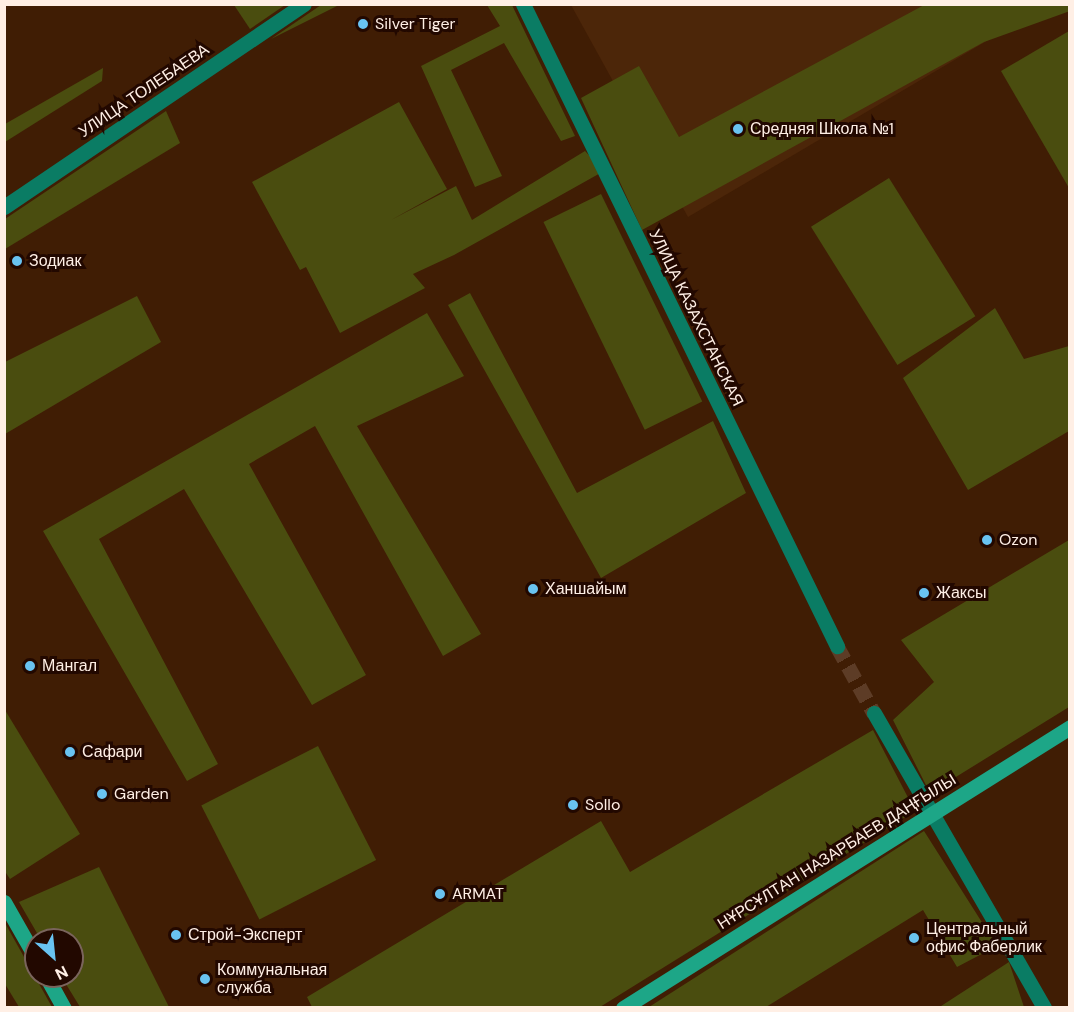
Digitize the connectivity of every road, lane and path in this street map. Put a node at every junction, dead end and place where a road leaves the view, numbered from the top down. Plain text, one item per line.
1 (304, 4) edge
2 (523, 4) edge
3 (4, 207) edge
4 (837, 646) tunnel mouth
5 (874, 713) tunnel mouth
6 (1070, 727) edge
7 (930, 814) junction
8 (4, 902) edge
9 (24, 937) edge
10 (53, 988) edge
11 (64, 1008) edge
12 (623, 1008) edge
13 (1044, 1008) edge

1 - 3 street, УЛИЦА ТОЛЕБАЕВА
2 - 4 street, УЛИЦА КАЗАХСТАНСКАЯ
5 - 7 street
6 - 7 main road, НҰРСҰЛТАН НАЗАРБАЕВ ДАҢҒЫЛЫ
7 - 12 main road, НҰРСҰЛТАН НАЗАРБАЕВ ДАҢҒЫЛЫ
7 - 13 street
8 - 9 main road
10 - 11 main road

